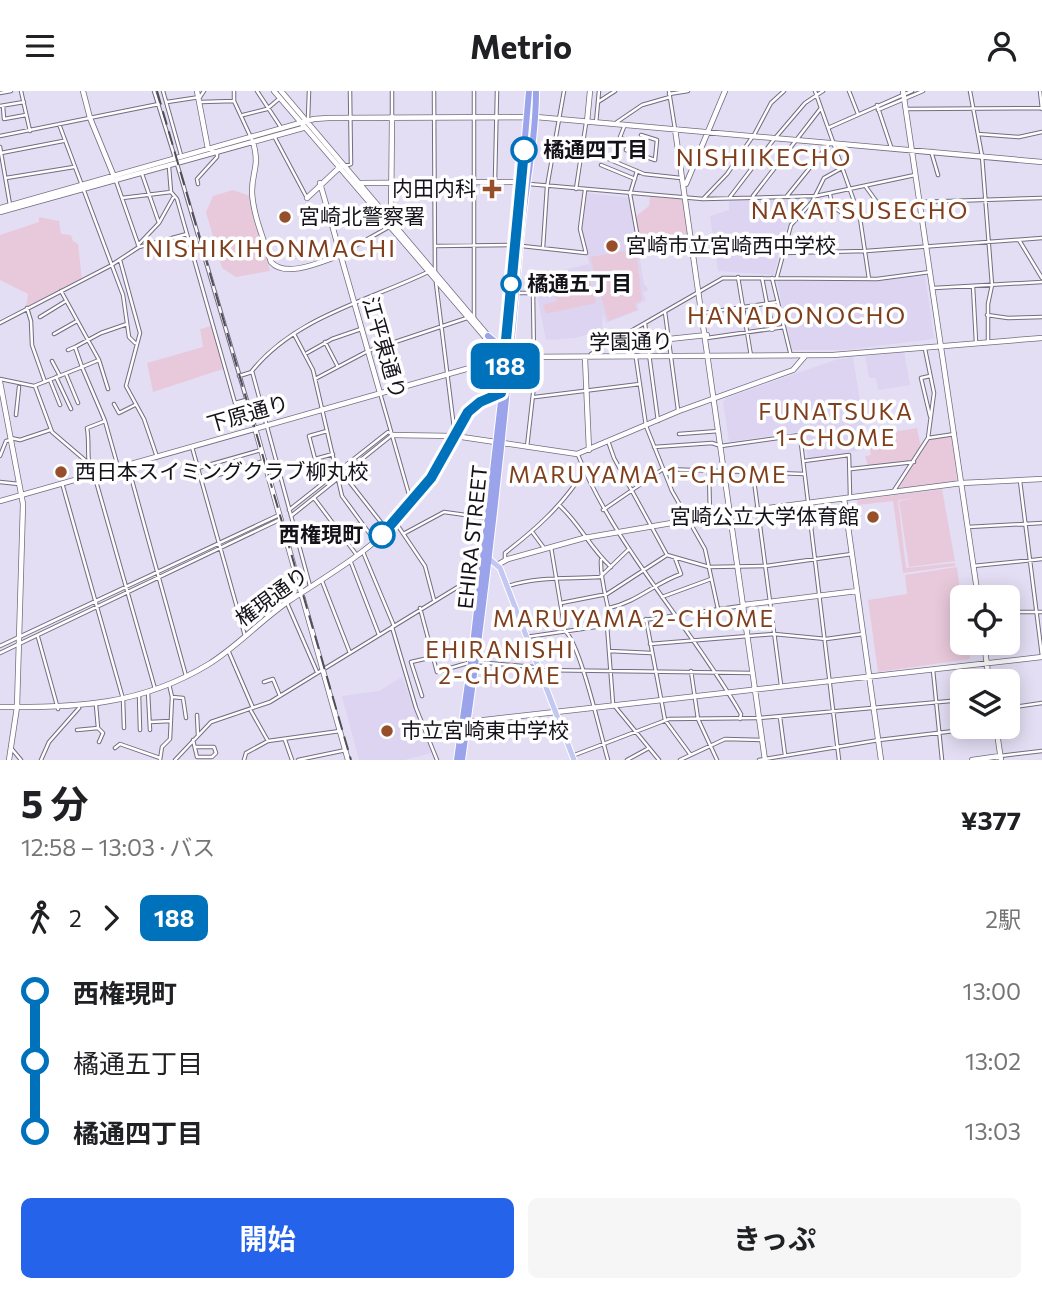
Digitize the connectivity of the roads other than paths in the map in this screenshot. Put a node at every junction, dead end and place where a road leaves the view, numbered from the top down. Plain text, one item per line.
1 (11, 91) edge
2 (21, 91) edge
3 (83, 91) edge
4 (154, 91) edge
5 (163, 91) edge
6 (204, 91) edge
7 (234, 91) edge
8 (257, 91) edge
9 (274, 91) edge
10 (281, 91) edge
11 (309, 91) edge
12 (350, 91) edge
13 (392, 91) edge
14 (433, 91) edge
15 (474, 91) edge
16 (497, 91) edge
17 (529, 91) edge
18 (536, 91) edge
19 (564, 91) edge
20 (590, 91) edge
21 (598, 91) edge
22 (615, 91) edge
23 (688, 91) edge
24 (725, 91) edge
25 (784, 91) edge
26 (823, 91) edge
27 (849, 91) edge
28 (912, 91) edge
29 (923, 91) edge
30 (970, 91) edge
31 (1040, 91) edge
32 (815, 92) edge
33 (0, 93) edge
34 (669, 94) edge
35 (903, 95) edge
36 (199, 97) edge
37 (280, 98) junction
38 (234, 101) junction
39 (24, 102) junction
40 (167, 102) junction
41 (598, 102) junction
42 (159, 104) junction
43 (877, 105) junction
44 (1, 106) edge
45 (268, 108) junction
46 (821, 108) junction
47 (973, 108) junction
48 (906, 109) junction
49 (1042, 109) edge
50 (878, 110) junction
51 (858, 114) junction
52 (26, 115) junction
53 (242, 115) junction
54 (392, 117) junction
55 (434, 117) junction
56 (474, 117) junction
57 (496, 117) junction
58 (532, 117) junction
59 (90, 118) junction
60 (350, 118) junction
61 (561, 120) junction
62 (307, 122) junction
63 (587, 122) junction
64 (596, 123) junction
65 (59, 124) junction
66 (614, 124) junction
67 (624, 125) junction
68 (301, 126) junction
69 (828, 128) junction
70 (282, 129) junction
71 (675, 129) junction
72 (30, 131) junction
73 (709, 132) junction
74 (1042, 132) edge
75 (978, 134) junction
76 (640, 135) dead end
77 (753, 135) junction
78 (0, 136) edge
79 (274, 136) junction
80 (776, 137) junction
81 (797, 139) junction
82 (252, 140) junction
83 (65, 141) junction
84 (832, 141) junction
85 (0, 147) edge
86 (891, 147) junction
87 (582, 148) junction
88 (208, 149) junction
89 (912, 149) junction
90 (930, 151) junction
91 (1, 153) edge
92 (217, 153) junction
93 (982, 156) junction
94 (178, 160) junction
95 (617, 162) junction
96 (1042, 162) edge
97 (601, 165) dead end
98 (169, 166) junction
99 (338, 166) junction
100 (345, 166) junction
101 (74, 167) junction
102 (842, 168) junction
103 (613, 170) junction
104 (637, 171) junction
105 (142, 174) junction
106 (916, 175) junction
107 (938, 175) dead end
108 (6, 178) junction
109 (684, 178) junction
110 (115, 179) junction
111 (635, 179) junction
112 (495, 181) junction
113 (393, 182) junction
114 (434, 182) junction
115 (475, 182) junction
116 (522, 182) junction
117 (320, 183) junction
118 (360, 183) junction
119 (198, 184) dead end
120 (685, 185) junction
121 (547, 187) junction
122 (866, 187) junction
123 (82, 188) junction
124 (576, 189) junction
125 (585, 190) junction
126 (850, 191) junction
127 (171, 192) junction
128 (150, 194) junction
129 (630, 194) junction
130 (830, 194) junction
131 (753, 196) junction
132 (787, 196) junction
133 (816, 196) junction
134 (730, 197) junction
135 (121, 198) junction
136 (173, 198) junction
137 (307, 198) joint
138 (1042, 198) edge
139 (687, 199) junction
140 (703, 199) junction
141 (985, 199) junction
142 (920, 202) junction
143 (10, 205) junction
144 (0, 210) edge
145 (884, 212) junction
146 (846, 216) dead end
147 (860, 218) junction
148 (389, 220) junction
149 (159, 223) junction
150 (187, 234) junction
151 (1042, 238) edge
152 (1019, 240) junction
153 (988, 243) junction
154 (639, 244) dead end
155 (517, 245) junction
156 (138, 246) junction
157 (435, 246) junction
158 (476, 246) junction
159 (927, 247) junction
160 (543, 248) junction
161 (866, 251) junction
162 (782, 253) junction
163 (341, 255) junction
164 (120, 260) junction
165 (110, 266) junction
166 (432, 272) junction
167 (931, 272) junction
168 (738, 276) junction
169 (762, 278) junction
170 (775, 278) junction
171 (869, 279) junction
172 (1042, 280) edge
173 (435, 281) junction
174 (992, 285) junction
175 (973, 286) junction
176 (933, 288) junction
177 (61, 291) junction
178 (516, 293) junction
179 (700, 293) junction
180 (66, 301) junction
181 (778, 302) junction
182 (767, 304) junction
183 (356, 305) junction
184 (27, 308) junction
185 (743, 308) junction
186 (665, 313) junction
187 (704, 313) junction
188 (987, 314) junction
189 (40, 317) dead end
190 (1042, 317) edge
191 (470, 318) junction
192 (77, 321) junction
193 (0, 323) edge
194 (127, 324) junction
195 (645, 324) junction
196 (440, 327) junction
197 (784, 327) junction
198 (362, 329) junction
199 (772, 329) junction
200 (747, 333) junction
201 (54, 334) dead end
202 (295, 334) junction
203 (488, 336) junction
204 (707, 337) junction
205 (1042, 338) edge
206 (507, 339) junction
207 (669, 339) junction
208 (89, 341) junction
209 (988, 341) junction
210 (135, 342) junction
211 (325, 342) junction
212 (976, 342) junction
213 (942, 344) junction
214 (924, 345) junction
215 (75, 347) junction
216 (68, 350) dead end
217 (368, 351) junction
218 (307, 353) junction
219 (710, 356) junction
220 (751, 356) junction
221 (790, 356) junction
222 (805, 356) junction
223 (650, 357) junction
224 (670, 357) junction
225 (585, 358) junction
226 (636, 358) junction
227 (509, 359) junction
228 (536, 359) junction
229 (99, 360) junction
230 (52, 361) dead end
231 (82, 367) junction
232 (338, 367) junction
233 (252, 372) junction
234 (66, 373) junction
235 (447, 375) junction
236 (239, 376) junction
237 (930, 376) junction
238 (58, 377) junction
239 (50, 380) junction
240 (314, 380) junction
241 (0, 381) edge
242 (45, 381) junction
243 (640, 384) junction
244 (20, 386) junction
245 (35, 386) junction
246 (108, 389) dead end
247 (587, 390) junction
248 (380, 393) junction
249 (501, 393) junction
250 (534, 397) junction
251 (715, 398) junction
252 (246, 400) junction
253 (78, 403) dead end
254 (114, 404) dead end
255 (60, 405) dead end
256 (135, 405) junction
257 (71, 409) dead end
258 (321, 409) junction
259 (679, 411) junction
260 (16, 415) dead end
261 (930, 416) junction
262 (105, 421) junction
263 (658, 421) junction
264 (266, 425) junction
265 (646, 426) junction
266 (255, 428) junction
267 (51, 430) junction
268 (327, 431) junction
269 (719, 431) junction
270 (679, 434) dead end
271 (955, 434) junction
272 (392, 435) junction
273 (455, 436) junction
274 (9, 439) junction
275 (928, 439) junction
276 (0, 441) edge
277 (608, 441) junction
278 (498, 442) junction
279 (721, 446) junction
280 (192, 447) junction
281 (527, 447) junction
282 (654, 447) junction
283 (261, 450) junction
284 (589, 450) junction
285 (333, 454) junction
286 (577, 454) junction
287 (0, 456) edge
288 (157, 457) junction
289 (86, 461) junction
290 (264, 461) junction
291 (804, 461) junction
292 (914, 462) junction
293 (128, 465) junction
294 (118, 467) junction
295 (198, 468) junction
296 (663, 469) junction
297 (851, 469) junction
298 (584, 471) junction
299 (709, 471) junction
300 (724, 471) junction
301 (337, 472) junction
302 (753, 473) junction
303 (806, 474) junction
304 (92, 475) junction
305 (344, 475) junction
306 (339, 479) junction
307 (1042, 479) edge
308 (201, 480) junction
309 (1020, 481) junction
310 (0, 482) edge
311 (962, 482) junction
312 (62, 483) junction
313 (19, 484) junction
314 (631, 490) junction
315 (893, 492) junction
316 (22, 495) junction
317 (847, 497) junction
318 (314, 498) junction
319 (0, 501) edge
320 (810, 502) junction
321 (412, 505) junction
322 (559, 505) junction
323 (758, 509) junction
324 (603, 510) junction
325 (730, 513) junction
326 (290, 514) junction
327 (710, 517) junction
328 (280, 518) junction
329 (487, 519) junction
330 (689, 520) junction
331 (396, 523) junction
332 (1042, 523) edge
333 (1025, 524) junction
334 (652, 527) junction
335 (968, 527) junction
336 (387, 530) junction
337 (617, 532) junction
338 (405, 533) junction
339 (533, 533) junction
340 (584, 538) junction
341 (375, 541) junction
342 (219, 544) junction
343 (551, 547) junction
344 (544, 548) junction
345 (629, 549) junction
346 (221, 550) junction
347 (363, 552) junction
348 (852, 554) junction
349 (357, 555) junction
350 (667, 555) junction
351 (675, 557) junction
352 (601, 558) junction
353 (816, 559) junction
354 (1042, 559) edge
355 (350, 560) junction
356 (505, 560) junction
357 (1030, 560) junction
358 (487, 561) junction
359 (737, 565) junction
360 (709, 566) junction
361 (766, 566) junction
362 (973, 566) junction
363 (611, 567) junction
364 (482, 572) junction
365 (500, 572) junction
366 (645, 572) junction
367 (158, 576) junction
368 (600, 577) junction
369 (711, 579) junction
370 (322, 580) junction
371 (557, 580) junction
372 (486, 581) junction
373 (976, 585) edge
374 (507, 586) junction
375 (654, 586) junction
376 (311, 588) junction
377 (128, 591) junction
378 (857, 591) junction
379 (301, 593) junction
380 (607, 594) junction
381 (820, 596) junction
382 (662, 597) junction
383 (434, 600) junction
384 (771, 602) junction
385 (96, 603) junction
386 (287, 603) junction
387 (560, 603) junction
388 (743, 605) junction
389 (98, 608) junction
390 (421, 608) junction
391 (609, 608) junction
392 (718, 609) junction
393 (1037, 610) junction
394 (1020, 611) edge
395 (1042, 611) edge
396 (675, 614) junction
397 (646, 619) junction
398 (609, 625) junction
399 (393, 627) junction
400 (565, 631) junction
401 (774, 634) junction
402 (863, 634) junction
403 (379, 635) junction
404 (245, 636) junction
405 (526, 636) junction
406 (747, 636) junction
407 (38, 637) junction
408 (826, 639) junction
409 (18, 642) junction
410 (692, 642) junction
411 (650, 644) junction
412 (0, 646) edge
413 (228, 650) junction
414 (608, 651) junction
415 (0, 653) edge
416 (350, 653) junction
417 (651, 653) junction
418 (1042, 654) edge
419 (986, 655) edge
420 (433, 656) junction
421 (474, 662) junction
422 (987, 664) junction
423 (323, 669) junction
424 (988, 669) edge
425 (539, 670) junction
426 (582, 670) junction
427 (933, 670) junction
428 (609, 671) junction
429 (691, 671) junction
430 (317, 672) junction
431 (654, 672) junction
432 (715, 672) junction
433 (752, 673) junction
434 (186, 676) junction
435 (869, 676) junction
436 (831, 681) junction
437 (264, 682) dead end
438 (169, 683) junction
439 (782, 686) junction
440 (155, 689) junction
441 (754, 689) junction
442 (148, 691) junction
443 (728, 691) junction
444 (139, 694) junction
445 (694, 695) junction
446 (280, 696) junction
447 (422, 696) dead end
448 (172, 697) junction
449 (123, 699) junction
450 (660, 700) junction
451 (950, 700) edge
452 (936, 702) junction
453 (1042, 703) edge
454 (96, 705) junction
455 (613, 705) junction
456 (592, 706) junction
457 (1020, 706) edge
458 (0, 707) edge
459 (17, 708) junction
460 (79, 708) junction
461 (874, 708) junction
462 (58, 709) junction
463 (252, 709) junction
464 (555, 711) junction
465 (834, 712) junction
466 (197, 715) dead end
467 (780, 717) junction
468 (186, 718) dead end
469 (758, 718) junction
470 (698, 719) junction
471 (740, 719) junction
472 (665, 720) junction
473 (171, 721) junction
474 (149, 722) junction
475 (465, 722) junction
476 (98, 728) junction
477 (124, 728) dead end
478 (76, 730) dead end
479 (140, 730) dead end
480 (149, 730) dead end
481 (340, 731) junction
482 (634, 731) junction
483 (950, 732) edge
484 (939, 733) junction
485 (198, 735) junction
486 (998, 739) edge
487 (193, 740) junction
488 (285, 740) junction
489 (762, 740) junction
490 (879, 740) junction
491 (99, 741) dead end
492 (268, 741) junction
493 (604, 745) junction
494 (710, 745) junction
495 (197, 747) junction
496 (837, 747) junction
497 (10, 748) junction
498 (114, 748) dead end
499 (649, 748) junction
500 (345, 750) junction
501 (1042, 751) edge
502 (690, 754) junction
503 (785, 755) junction
504 (573, 758) edge
505 (1000, 758) edge
506 (160, 759) edge
507 (9, 760) edge
508 (21, 760) edge
509 (41, 760) edge
510 (174, 760) edge
511 (244, 760) edge
512 (292, 760) edge
513 (298, 760) edge
514 (348, 760) edge
515 (437, 760) edge
516 (459, 760) edge
517 (608, 760) edge
518 (627, 760) edge
519 (659, 760) edge
520 (680, 760) edge
521 (717, 760) edge
522 (763, 760) edge
523 (839, 760) edge
524 (881, 760) edge
525 (942, 760) edge
526 (972, 760) edge

1 - 33 street
2 - 39 street
3 - 59 street
4 - 42 street
5 - 40 street
6 - 36 street
7 - 38 street
8 - 45 street
9 - 37 street
10 - 62 street
11 - 62 street
12 - 60 street
13 - 54 street
14 - 55 street
15 - 56 street
16 - 57 street
17 - 58 highway
18 - 58 highway
19 - 61 street
20 - 63 street
21 - 41 street
22 - 41 street
23 - 34 street
24 - 73 street
25 - 77 street
26 - 32 street
27 - 51 street
28 - 35 street
29 - 35 street
30 - 47 street
31 - 49 street
32 - 46 street
32 - 80 street
34 - 66 street
34 - 71 street
35 - 43 street
35 - 48 street
35 - 50 street
36 - 38 street
36 - 40 street
36 - 88 street
37 - 45 street
37 - 68 street
38 - 53 street
39 - 44 street
39 - 52 street
40 - 94 street
41 - 64 street
42 - 59 street
42 - 94 street
43 - 50 street
43 - 51 street
44 - 52 street
45 - 53 street
45 - 70 street
46 - 69 street
46 - 81 street
47 - 48 street
47 - 49 street
47 - 75 street
48 - 89 street
50 - 86 street
51 - 69 street
52 - 72 street
53 - 82 street
54 - 55 street
54 - 60 street
54 - 113 street
55 - 56 street
55 - 114 street
56 - 57 street
56 - 115 street
57 - 58 street
57 - 112 street
58 - 61 street
58 - 116 highway
59 - 65 street
59 - 110 street
60 - 62 street
60 - 100 street
61 - 63 street
61 - 121 street
62 - 68 street
62 - 100 street
63 - 64 street
63 - 87 street
64 - 66 street
65 - 72 street
65 - 83 street
66 - 67 street
67 - 71 street
67 - 76 street
68 - 70 street
68 - 79 street
68 - 99 street
69 - 84 street
70 - 82 street
71 - 73 street
71 - 109 street
72 - 78 street
73 - 77 street
73 - 120 street
74 - 75 street
75 - 93 street
77 - 80 street
77 - 140 street
79 - 82 street
79 - 137 street
80 - 81 street
80 - 134 street
81 - 84 street
81 - 131 street
82 - 88 street
82 - 92 street
82 - 163 street
83 - 91 street
83 - 101 street
84 - 86 street
84 - 102 street
84 - 132 street
85 - 91 street
86 - 89 street
87 - 95 street
87 - 124 street
88 - 92 street
88 - 94 street
89 - 90 street
89 - 106 street
90 - 93 street
90 - 107 street
91 - 108 street
92 - 94 street
92 - 119 street
93 - 96 street
93 - 141 street
94 - 98 street
94 - 110 street
94 - 236 street
95 - 103 street
95 - 104 street
97 - 103 street
98 - 105 street
98 - 127 street
99 - 100 street
99 - 117 street
99 - 148 street
100 - 118 street
101 - 108 street
101 - 123 street
102 - 126 street
102 - 133 street
103 - 111 street
104 - 109 street
104 - 111 street
105 - 110 street
105 - 128 street
106 - 122 street
106 - 142 street
108 - 143 street
109 - 120 street
110 - 123 street
110 - 135 street
111 - 129 street
112 - 115 street
112 - 116 street
113 - 114 street
113 - 118 street
113 - 148 street
114 - 115 street
114 - 157 street
115 - 158 street
116 - 121 street
116 - 155 highway
117 - 137 street
117 - 163 street, 江平東通り
118 - 148 street
120 - 139 street
121 - 124 street
121 - 160 street
122 - 126 street
122 - 145 street
123 - 143 street
123 - 144 street
123 - 165 street
124 - 125 street
125 - 129 street
125 - 160 street
126 - 130 street
126 - 147 street
127 - 128 street
127 - 136 street
128 - 135 street
128 - 149 street
129 - 139 street
129 - 154 street
130 - 133 street
130 - 146 street
131 - 132 street
131 - 134 street
132 - 133 street
133 - 162 street
134 - 140 street
135 - 156 street
136 - 149 street
136 - 150 street
138 - 141 street
139 - 140 street
139 - 179 street
141 - 142 street
141 - 153 street
142 - 145 street
142 - 159 street
143 - 144 street
145 - 147 street
147 - 161 street
148 - 163 street
148 - 166 street
149 - 156 street
150 - 156 street
150 - 252 street
151 - 152 street
152 - 153 street
152 - 172 street
153 - 159 street
153 - 174 street
155 - 158 street
155 - 160 street
155 - 178 highway
155 - 206 highway
156 - 164 street
157 - 158 street
157 - 166 street
158 - 191 street
159 - 161 street
159 - 167 street
161 - 162 street
161 - 171 street
162 - 170 street
163 - 183 street, 江平東通り
164 - 165 street
164 - 210 street
165 - 177 street
165 - 194 street
166 - 173 street
166 - 183 street
166 - 191 street
167 - 171 street
167 - 176 street
168 - 169 street
168 - 179 street
168 - 185 street
169 - 170 street
169 - 182 street
170 - 171 street
170 - 181 street
172 - 174 street
173 - 191 street
173 - 196 street
174 - 175 street
174 - 188 street
175 - 176 street
175 - 212 street
176 - 213 street
177 - 180 street
177 - 184 street
178 - 227 highway
178 - 228 street
179 - 186 street
179 - 187 street
180 - 189 street
180 - 192 street
181 - 182 street
181 - 197 street
182 - 185 street
182 - 199 street
183 - 198 street, 江平東通り
183 - 202 street
184 - 193 street
184 - 242 street
185 - 187 street
185 - 200 street
186 - 195 street
186 - 207 street
187 - 204 street
188 - 190 street
188 - 209 street
191 - 196 street
191 - 203 street
191 - 227 street
192 - 201 street
192 - 208 street
194 - 208 street
194 - 210 street
195 - 223 street
195 - 225 street
196 - 217 street
196 - 235 street
197 - 199 street
197 - 221 street
198 - 211 street
198 - 217 street, 江平東通り
199 - 200 street
200 - 204 street
200 - 220 street
202 - 218 street
202 - 233 street
203 - 206 highway
203 - 227 street
204 - 207 street
204 - 219 street
205 - 209 street, 学園通り
206 - 227 highway
207 - 224 street
208 - 215 street
208 - 229 street
209 - 212 street, 学園通り
210 - 256 street
211 - 218 street
211 - 232 street
212 - 213 street, 学園通り
213 - 214 street, 学園通り
213 - 271 street
214 - 222 street, 学園通り
214 - 237 street
215 - 216 street
215 - 231 street
217 - 232 street
217 - 248 street, 江平東通り
218 - 240 street
219 - 220 street, 学園通り
219 - 224 street, 学園通り
219 - 251 street
220 - 221 street, 学園通り
221 - 222 street, 学園通り
222 - 251 street
223 - 224 street, 学園通り
223 - 226 street, 学園通り
223 - 263 street
224 - 259 street
225 - 226 street, 学園通り
225 - 228 street, 学園通り
225 - 247 street
226 - 243 street
227 - 228 street, 学園通り
227 - 235 street, 下原通り
227 - 249 highway, EHIRA STREET
227 - 278 highway, EHIRA STREET
228 - 250 street
229 - 231 street
229 - 246 street
230 - 238 street
231 - 234 street
231 - 262 street
232 - 240 street
233 - 236 street
233 - 264 street
234 - 238 street
234 - 253 street
235 - 248 street, 下原通り
235 - 273 street
236 - 252 street
237 - 261 street
237 - 261 street
238 - 239 street
238 - 257 street
239 - 242 street
239 - 255 street
240 - 258 street
241 - 244 street
241 - 274 street
242 - 245 street
243 - 247 street
243 - 265 street
244 - 245 street
244 - 260 street
245 - 267 street
247 - 250 street
247 - 284 street
248 - 258 street, 下原通り
248 - 272 street, 江平東通り
249 - 273 street
249 - 278 highway, EHIRA STREET
250 - 281 street
251 - 259 street
251 - 269 street
252 - 266 street
254 - 256 street
256 - 288 street
258 - 264 street, 下原通り
258 - 268 street
259 - 263 street
261 - 275 street
262 - 289 street
262 - 294 street
263 - 265 street
264 - 266 street, 下原通り
264 - 326 street
265 - 277 street
265 - 282 street
266 - 280 street, 下原通り
266 - 283 street
267 - 274 street
267 - 289 street
268 - 285 street
268 - 285 street
269 - 270 street
269 - 279 street
271 - 275 street
271 - 311 street
272 - 273 street
272 - 301 street
272 - 305 street
272 - 321 street, 江平東通り
273 - 278 street
273 - 321 street, 権現通り
274 - 276 street
274 - 287 street
274 - 313 street
275 - 292 street
277 - 284 street
277 - 314 street
278 - 281 street
278 - 329 highway, EHIRA STREET
278 - 358 highway, EHIRA STREET
279 - 282 street
279 - 291 street
279 - 300 street
280 - 288 street, 下原通り
280 - 295 street
281 - 286 street
282 - 296 street
283 - 290 street
283 - 295 street
284 - 286 street
285 - 301 street
286 - 298 street
288 - 293 street, 下原通り
289 - 304 street
290 - 308 street
290 - 328 street
291 - 297 street
291 - 303 street
292 - 297 street
292 - 315 street
293 - 294 street, 下原通り
293 - 367 street
294 - 304 street, 下原通り
295 - 308 street
296 - 299 street
296 - 314 street
296 - 330 street
297 - 317 street
298 - 322 street
298 - 324 street
299 - 300 street
299 - 327 street
300 - 302 street
300 - 325 street
301 - 306 street
301 - 326 street
302 - 303 street
302 - 323 street
303 - 320 street
304 - 312 street, 下原通り
304 - 377 street
305 - 306 street
305 - 336 street
306 - 318 street
306 - 341 street
307 - 309 street
308 - 342 street
309 - 311 street
309 - 333 street
310 - 313 street
311 - 315 street
311 - 335 street
312 - 316 street, 下原通り
312 - 385 street
313 - 316 street
314 - 324 street
314 - 334 street
315 - 317 street
316 - 319 street, 下原通り
316 - 409 street
317 - 320 street
317 - 348 street
318 - 326 street
318 - 349 street
320 - 323 street
320 - 353 street
321 - 331 street, 権現通り
322 - 339 street
322 - 340 street
323 - 325 street
323 - 361 street
324 - 337 street
325 - 327 street
325 - 359 street
326 - 328 street
326 - 376 street
327 - 330 street
328 - 342 street
328 - 346 street
328 - 379 street
329 - 338 street
329 - 358 highway, EHIRA STREET
330 - 334 street
330 - 360 street
331 - 336 street, 権現通り
331 - 338 street
332 - 333 street
333 - 335 street
333 - 357 street
334 - 337 street
334 - 350 street
335 - 362 street
336 - 341 street, 権現通り
337 - 340 street
337 - 345 street
338 - 383 street
339 - 344 street
339 - 356 street
340 - 343 street
340 - 352 street
341 - 347 street, 権現通り
342 - 346 street
342 - 367 street
343 - 344 street
343 - 371 street
344 - 356 street
345 - 363 street
345 - 366 street
346 - 367 street
346 - 404 street
347 - 349 street, 権現通り
347 - 399 street
348 - 353 street
348 - 378 street
349 - 355 street, 権現通り
350 - 351 street
350 - 366 street
351 - 360 street
351 - 375 street
352 - 363 street
352 - 368 street
353 - 361 street
353 - 381 street
354 - 357 street
355 - 370 street, 権現通り
355 - 403 street
356 - 365 street
357 - 362 street
357 - 393 street
358 - 364 highway, EHIRA STREET
358 - 365 main road
358 - 372 highway, EHIRA STREET
359 - 360 street
359 - 361 street
359 - 388 street
360 - 369 street
361 - 384 street
362 - 373 street
363 - 368 street
364 - 383 street
364 - 421 highway, EHIRA STREET
365 - 372 main road
365 - 374 main road
366 - 375 street
366 - 380 street
367 - 377 street
367 - 434 street
368 - 371 street
368 - 380 street
369 - 382 street
369 - 392 street
370 - 376 street, 権現通り
370 - 416 street
371 - 374 street
371 - 387 street
372 - 421 highway, EHIRA STREET
374 - 405 main road
375 - 382 street
375 - 391 street
376 - 379 street, 権現通り
377 - 385 street
377 - 389 street
377 - 440 street
378 - 381 street
378 - 402 street
379 - 386 street, 権現通り
379 - 423 street
380 - 387 street
380 - 391 street
381 - 384 street
381 - 408 street
382 - 396 street
383 - 390 street
384 - 388 street
384 - 401 street
385 - 389 street
385 - 409 street
386 - 404 street, 権現通り
386 - 430 street
387 - 400 street
388 - 392 street
388 - 406 street
389 - 407 street
389 - 449 street
390 - 399 street
390 - 420 street
391 - 398 street
392 - 396 street
393 - 394 street
393 - 395 street
393 - 418 street
396 - 397 street
396 - 410 street
397 - 398 street
397 - 411 street
398 - 400 street
398 - 414 street
399 - 403 street
399 - 515 street
400 - 405 street
400 - 426 street
401 - 406 street
401 - 408 street
401 - 439 street
402 - 408 street
402 - 435 street
403 - 416 street
404 - 413 street, 権現通り
405 - 425 main road
406 - 410 street
406 - 433 street
407 - 409 street
407 - 462 street
408 - 436 street
409 - 412 street
409 - 415 street
409 - 459 street
410 - 411 street
410 - 432 street
411 - 417 street
413 - 434 street, 権現通り
413 - 463 street
414 - 417 street
414 - 428 street
416 - 423 street
417 - 431 street
418 - 422 street
419 - 422 street
420 - 421 street
420 - 447 street
421 - 425 street
421 - 475 highway, EHIRA STREET
422 - 424 street
422 - 427 street
423 - 430 street
423 - 481 street
425 - 426 street
425 - 464 main road
426 - 428 street
426 - 456 street
427 - 435 street
427 - 452 street
428 - 431 street
428 - 455 street
429 - 431 street
429 - 432 street
429 - 445 street
430 - 446 street
431 - 450 street
432 - 433 street
432 - 443 street
433 - 441 street
434 - 438 street, 権現通り
435 - 436 street
435 - 461 street
436 - 439 street
436 - 465 street
437 - 446 street
438 - 440 street, 権現通り
438 - 448 street
439 - 441 street
440 - 442 street, 権現通り
441 - 443 street
441 - 469 street
442 - 444 street, 権現通り
442 - 474 street
443 - 445 street
443 - 471 street
444 - 449 street, 権現通り
444 - 479 street
445 - 450 street
445 - 470 street
446 - 463 street
448 - 468 street
448 - 473 street
449 - 454 street, 権現通り
449 - 477 street
450 - 455 street
450 - 472 street
451 - 452 street
452 - 461 street
452 - 484 street
453 - 457 street
454 - 460 street, 権現通り
454 - 476 street
455 - 456 street
455 - 482 street
456 - 464 street
456 - 493 street
458 - 459 street, 権現通り
459 - 462 street, 権現通り
459 - 497 street
460 - 462 street, 権現通り
460 - 509 street
461 - 465 street
461 - 490 street
463 - 485 street
463 - 492 street
464 - 475 street
464 - 504 main road
465 - 467 street
465 - 496 street
466 - 485 street
467 - 469 street
467 - 503 street
469 - 471 street
469 - 489 street
470 - 471 street
470 - 472 street
470 - 494 street
472 - 482 street
472 - 502 street
473 - 474 street
473 - 506 street
474 - 480 street
475 - 516 highway, EHIRA STREET
476 - 478 street
476 - 491 street
481 - 488 street
481 - 500 street
482 - 493 street
482 - 499 street
483 - 484 street
484 - 490 street
484 - 525 street
485 - 487 street
486 - 505 street
487 - 495 street
487 - 510 street
488 - 492 street
488 - 512 street
489 - 494 street
489 - 522 street
490 - 496 street
490 - 524 street
492 - 511 street
493 - 504 street
493 - 517 street
494 - 502 street
494 - 521 street
495 - 495 street
496 - 503 street
496 - 523 street
497 - 507 street
497 - 508 street
498 - 506 street
499 - 518 street
499 - 519 street
500 - 513 street
500 - 514 street
501 - 505 street
502 - 520 street
503 - 522 street
505 - 526 street

